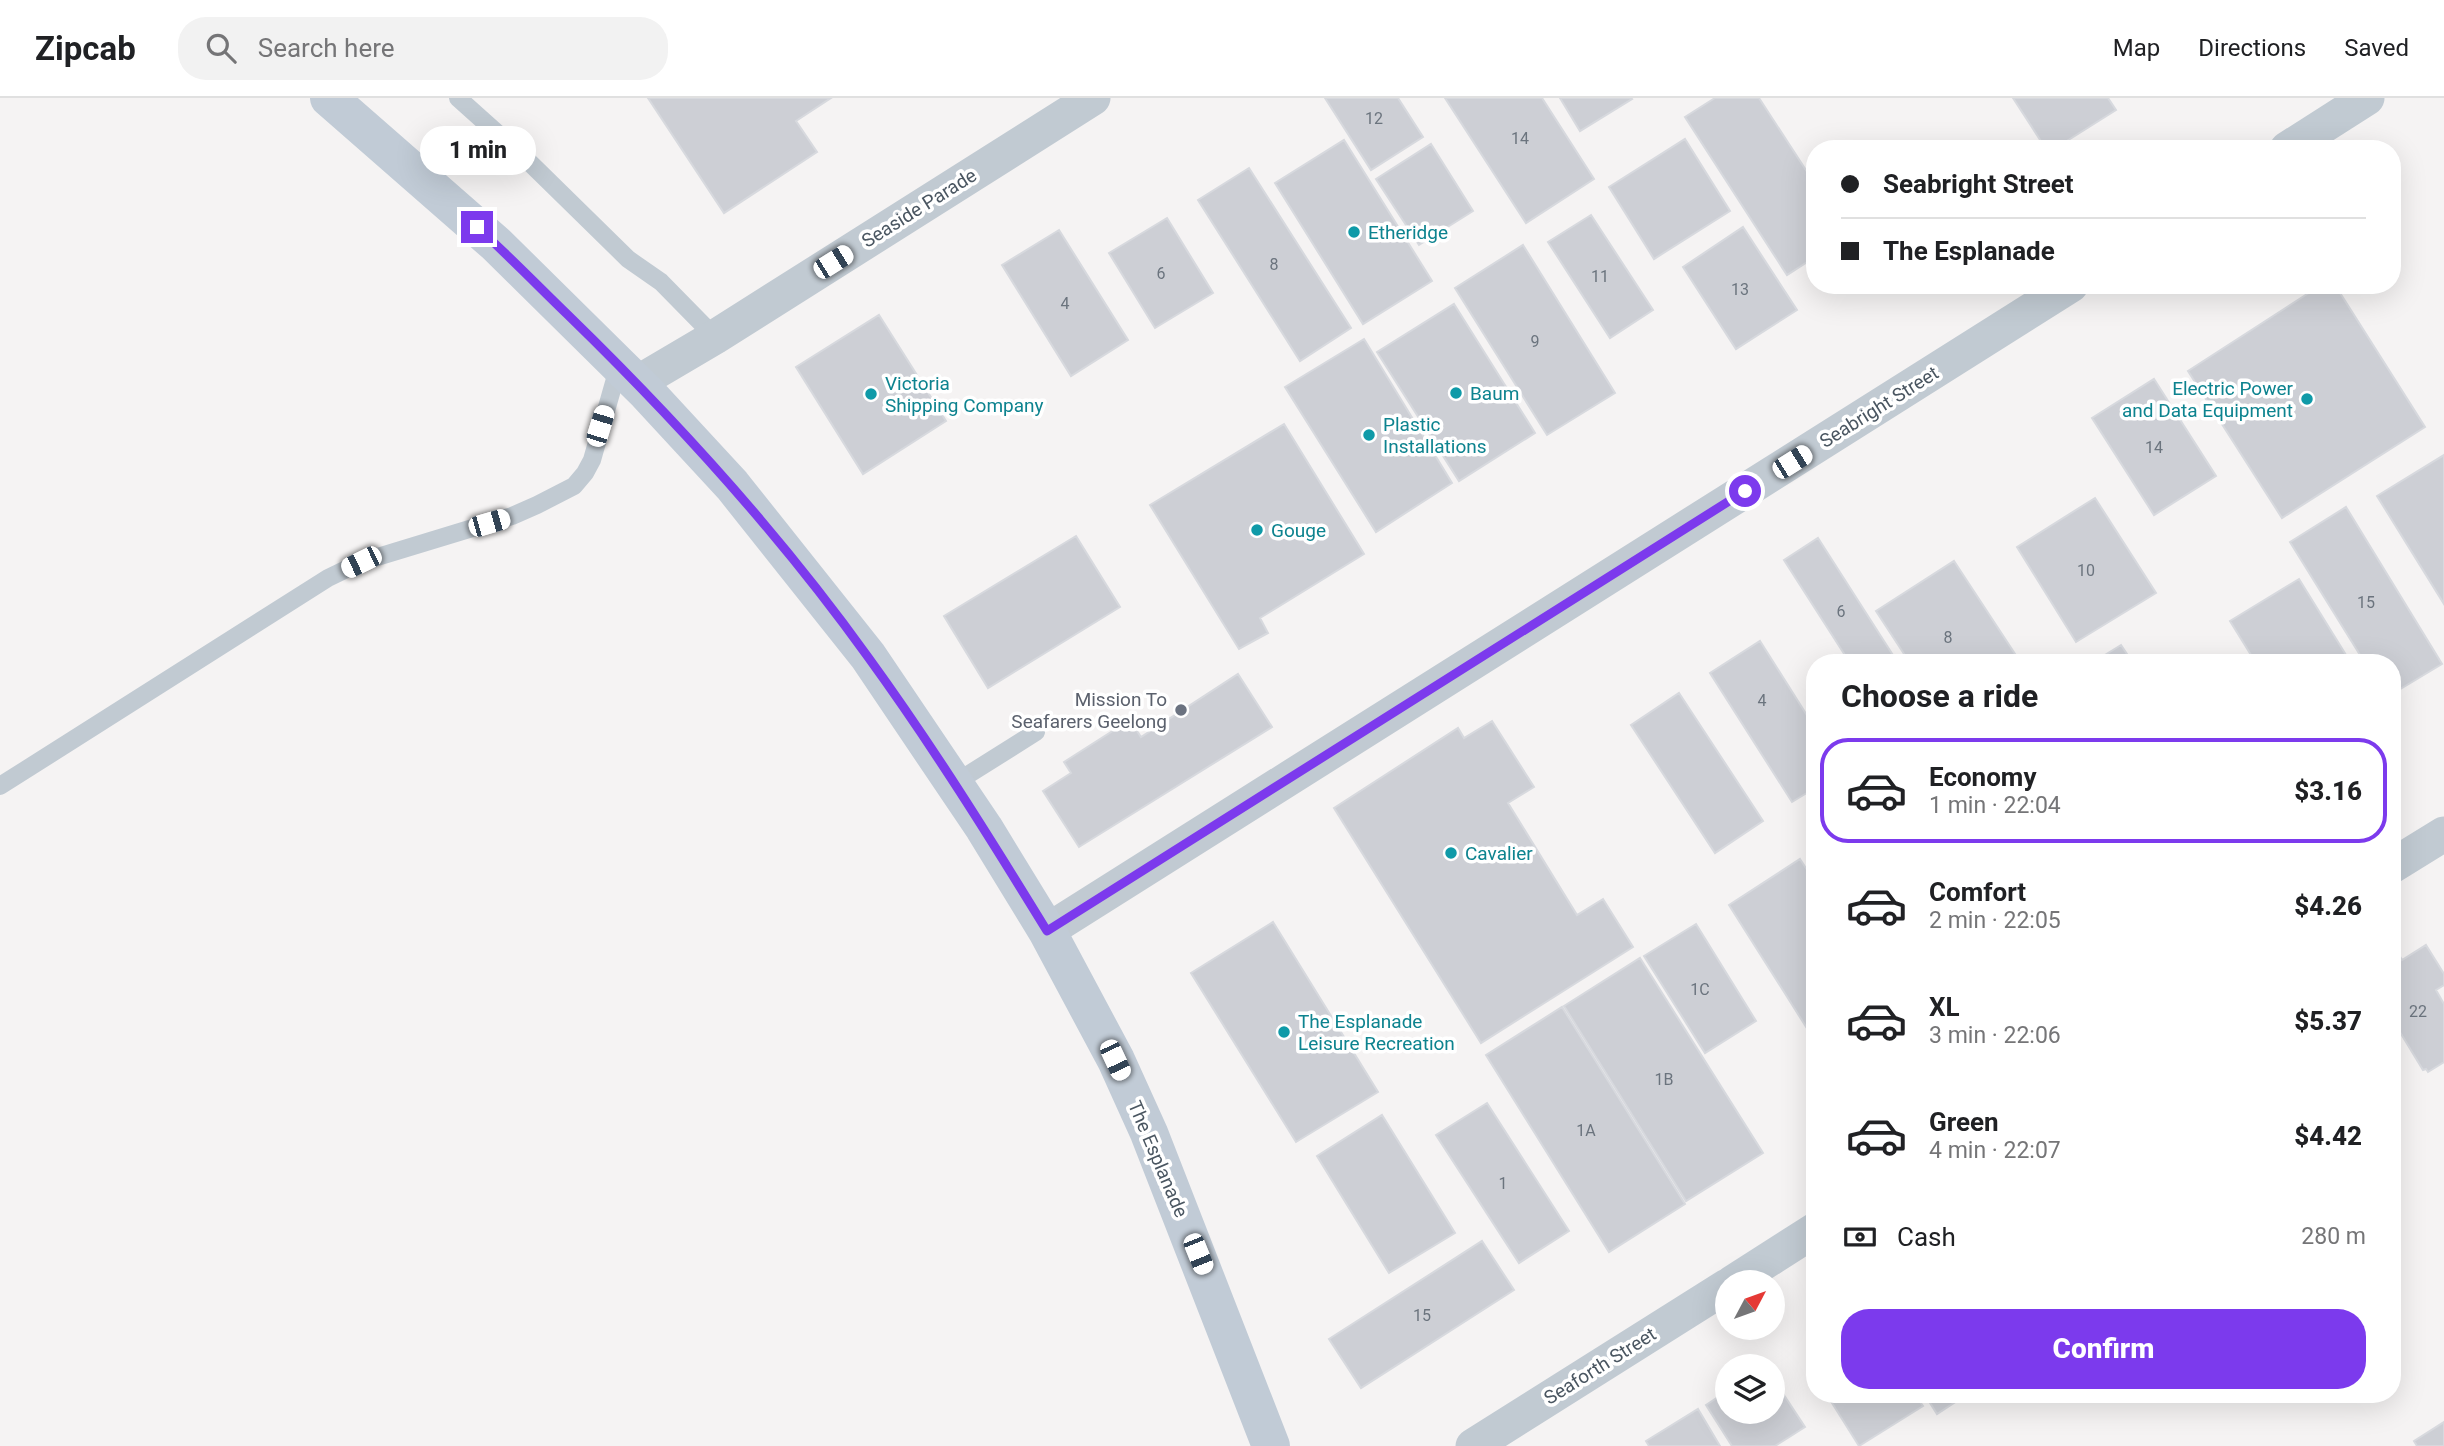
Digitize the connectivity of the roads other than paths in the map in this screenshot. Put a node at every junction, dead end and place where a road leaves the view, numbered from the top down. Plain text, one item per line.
1 (329, 98) edge
2 (458, 98) edge
3 (1093, 98) edge
4 (2367, 98) edge
5 (2301, 140) edge
6 (2057, 294) edge
7 (715, 337) junction
8 (628, 374) junction
9 (1036, 732) dead end
10 (955, 783) junction
11 (0, 786) edge
12 (2444, 834) edge
13 (2401, 860) edge
14 (1047, 931) junction
15 (1806, 1236) edge
16 (1752, 1270) edge
17 (1715, 1294) edge
18 (1272, 1446) edge
19 (1473, 1446) edge

1 - 8 street, The Esplanade
2 - 7 lane
3 - 7 street, Seaside Parade
4 - 5 street
6 - 14 street, Seabright Street
7 - 8 street, Seaside Parade
8 - 10 street, The Esplanade
8 - 11 lane
9 - 10 lane
10 - 14 street, The Esplanade
12 - 13 street
14 - 18 street, The Esplanade
15 - 16 street
17 - 19 street, Seaforth Street

